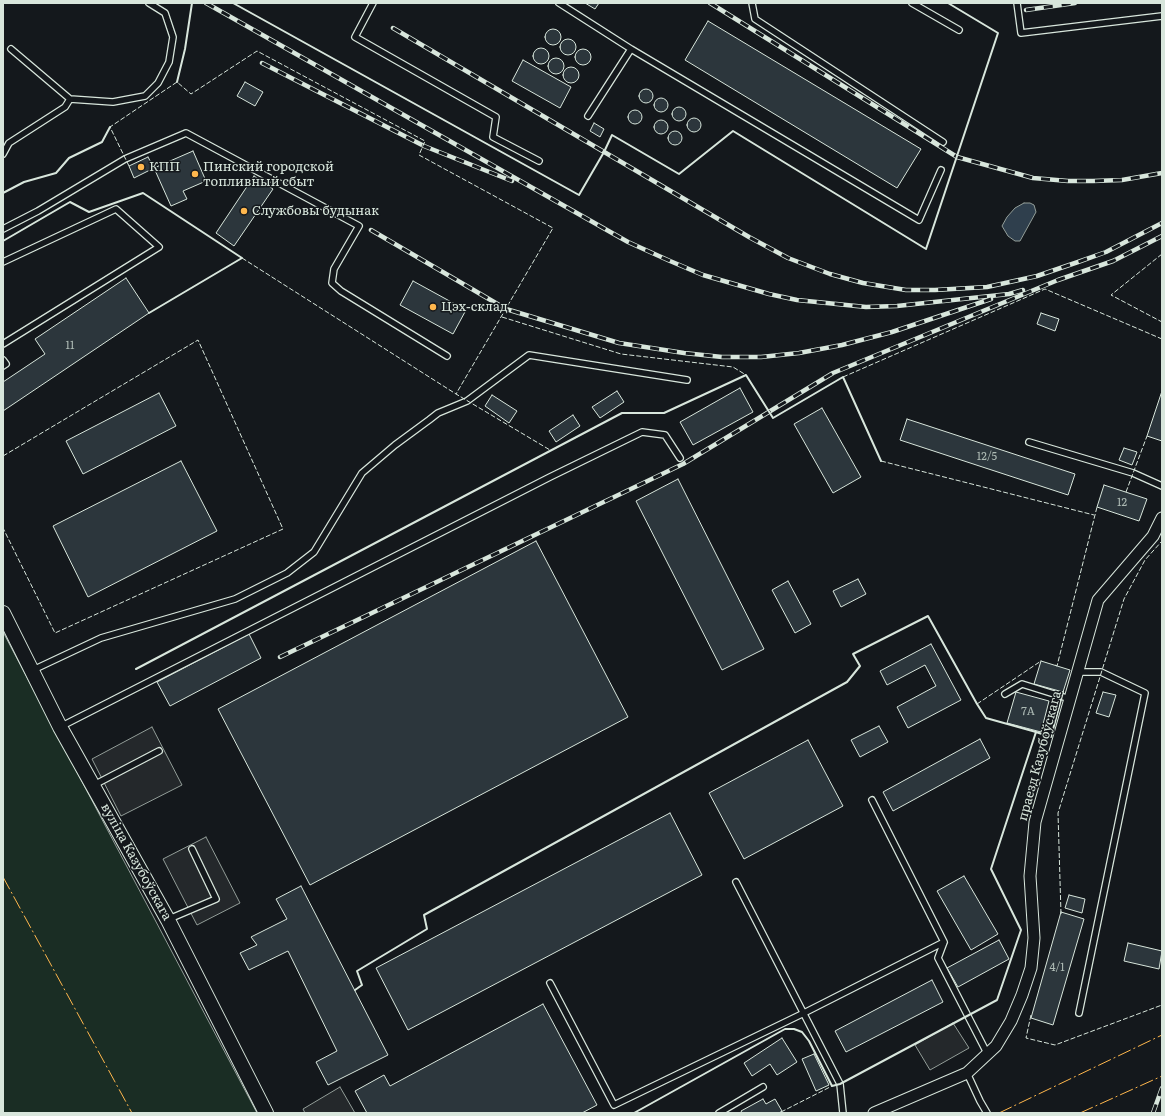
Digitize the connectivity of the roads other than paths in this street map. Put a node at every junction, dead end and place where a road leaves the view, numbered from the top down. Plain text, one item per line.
1 (149, 3) edge
2 (373, 3) edge
3 (559, 3) edge
4 (752, 3) edge
5 (912, 3) edge
6 (1017, 3) edge
7 (1162, 16) edge
8 (959, 30) dead end
9 (10, 49) dead end
10 (631, 49) junction
11 (70, 99) junction
12 (588, 116) dead end
13 (943, 142) dead end
14 (3, 154) edge
15 (538, 161) dead end
16 (941, 170) dead end
17 (3, 229) edge
18 (3, 262) edge
19 (3, 344) edge
20 (447, 356) dead end
21 (3, 360) edge
22 (3, 366) edge
23 (687, 380) dead end
24 (1029, 442) dead end
25 (680, 458) dead end
26 (1162, 486) edge
27 (1162, 518) edge
28 (3, 613) edge
29 (32, 670) junction
30 (1078, 672) junction
31 (1005, 694) dead end
32 (1070, 699) junction
33 (60, 727) junction
34 (159, 751) dead end
35 (94, 785) junction
36 (872, 800) dead end
37 (192, 849) dead end
38 (736, 882) dead end
39 (168, 920) junction
40 (944, 942) junction
41 (550, 983) dead end
42 (804, 1013) junction
43 (1079, 1013) dead end
44 (987, 1053) junction
45 (967, 1073) junction
46 (763, 1087) dead end
47 (266, 1113) edge
48 (719, 1113) edge
49 (843, 1113) edge
50 (874, 1113) edge
51 (987, 1113) edge

1 - 11 lane
2 - 15 lane
3 - 10 lane
4 - 13 lane
5 - 8 lane
6 - 7 lane
9 - 11 lane
10 - 12 lane
10 - 16 lane
11 - 14 lane
17 - 20 lane
18 - 19 lane
21 - 22 lane
23 - 29 lane
24 - 26 lane
25 - 33 lane
27 - 30 street, праезд Казубоўскага
28 - 29 street, вуліца Казубоўскага
29 - 33 street, вуліца Казубоўскага
30 - 32 street, праезд Казубоўскага
30 - 43 lane
31 - 32 lane
32 - 44 street, праезд Казубоўскага
33 - 35 street, вуліца Казубоўскага
34 - 35 lane
35 - 39 street, вуліца Казубоўскага
36 - 40 lane
37 - 39 lane
38 - 42 lane
39 - 47 street, вуліца Казубоўскага
40 - 42 lane
40 - 44 lane
41 - 42 lane
42 - 49 lane
44 - 45 street, праезд Казубоўскага
45 - 50 street, праезд Казубоўскага
45 - 51 lane
46 - 48 lane

